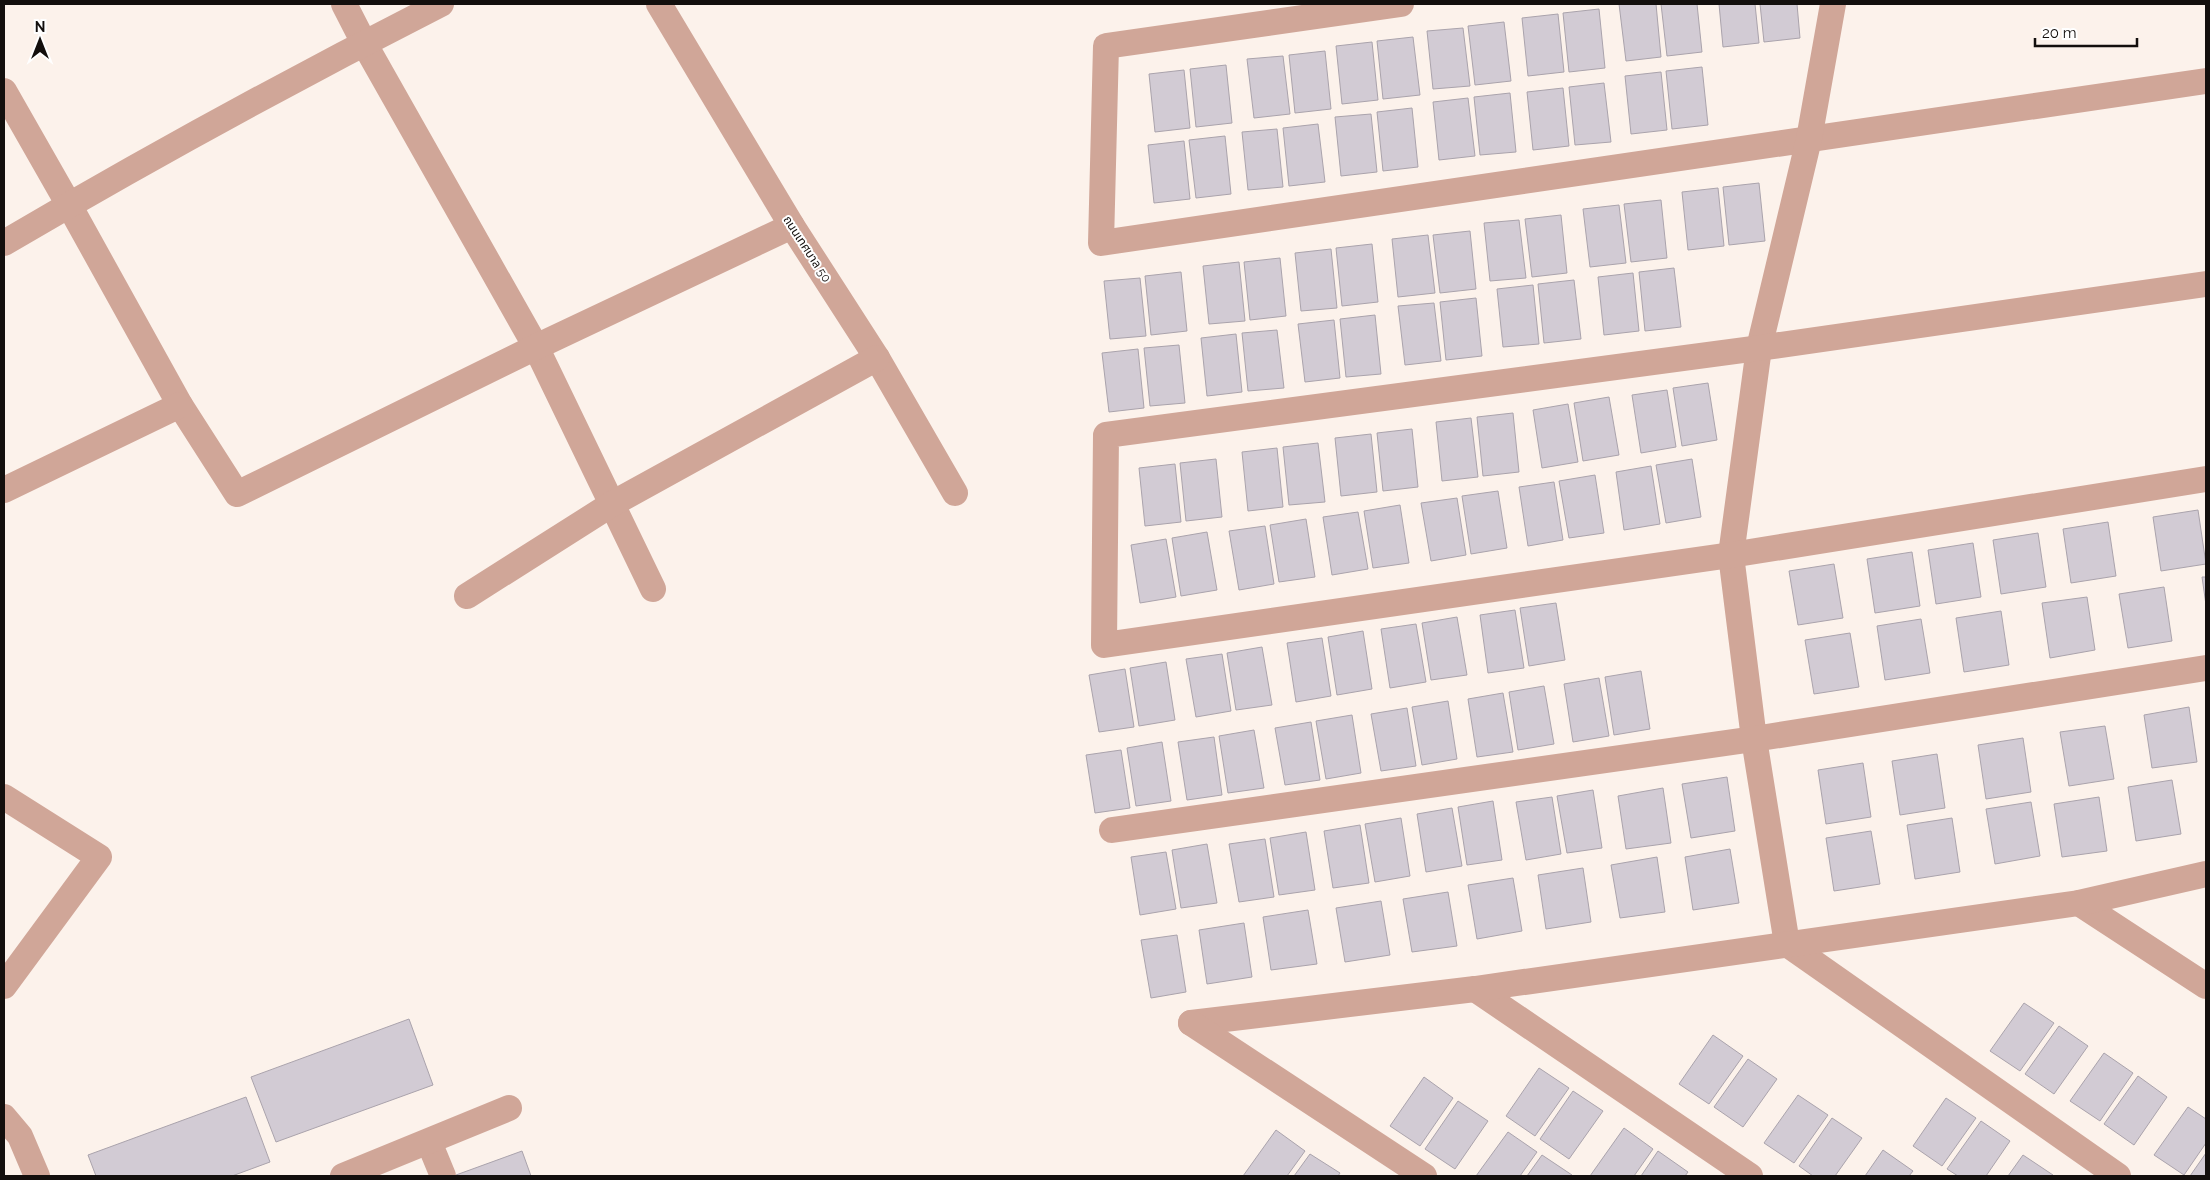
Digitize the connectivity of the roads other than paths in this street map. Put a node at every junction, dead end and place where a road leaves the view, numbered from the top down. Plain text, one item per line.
1 (344, 4) edge
2 (441, 4) edge
3 (659, 4) edge
4 (1402, 4) edge
5 (1833, 4) edge
6 (364, 43) junction
7 (2206, 81) edge
8 (4, 91) edge
9 (1809, 139) junction
10 (69, 205) junction
11 (792, 226) junction
12 (4, 243) edge
13 (2206, 284) edge
14 (536, 347) junction
15 (1759, 348) junction
16 (877, 358) junction
17 (180, 405) junction
18 (2206, 479) edge
19 (4, 490) edge
20 (955, 493) dead end
21 (612, 504) junction
22 (1731, 555) junction
23 (653, 589) dead end
24 (467, 596) dead end
25 (2206, 668) edge
26 (1754, 738) junction
27 (4, 797) edge
28 (1112, 830) dead end
29 (2206, 874) edge
30 (2079, 903) junction
31 (1787, 944) junction
32 (4, 986) edge
33 (2206, 986) edge
34 (1475, 988) junction
35 (509, 1108) dead end
36 (4, 1117) edge
37 (429, 1142) junction
38 (37, 1176) edge
39 (343, 1176) edge
40 (443, 1176) edge
41 (1424, 1176) edge
42 (1750, 1176) edge
43 (2118, 1176) edge

1 - 6 street
2 - 6 street
3 - 11 street, ถนนเทศบาล 50
4 - 9 street
5 - 9 street
6 - 10 street
6 - 14 street
7 - 9 street
8 - 10 street
9 - 15 street
10 - 12 street
10 - 17 street
11 - 14 street
11 - 16 street, ถนนเทศบาล 50
13 - 15 street
14 - 17 street
14 - 21 street
15 - 22 street
15 - 22 street
16 - 20 street, ถนนเทศบาล 50
16 - 21 street
17 - 19 street
18 - 22 street
21 - 23 street
21 - 24 street
22 - 26 street
25 - 26 street
26 - 28 street
26 - 31 street
27 - 32 street
29 - 30 street
30 - 31 street
30 - 33 street
31 - 34 street
31 - 43 street
34 - 41 street
34 - 42 street
35 - 37 street
36 - 38 street
37 - 39 street
37 - 40 street

